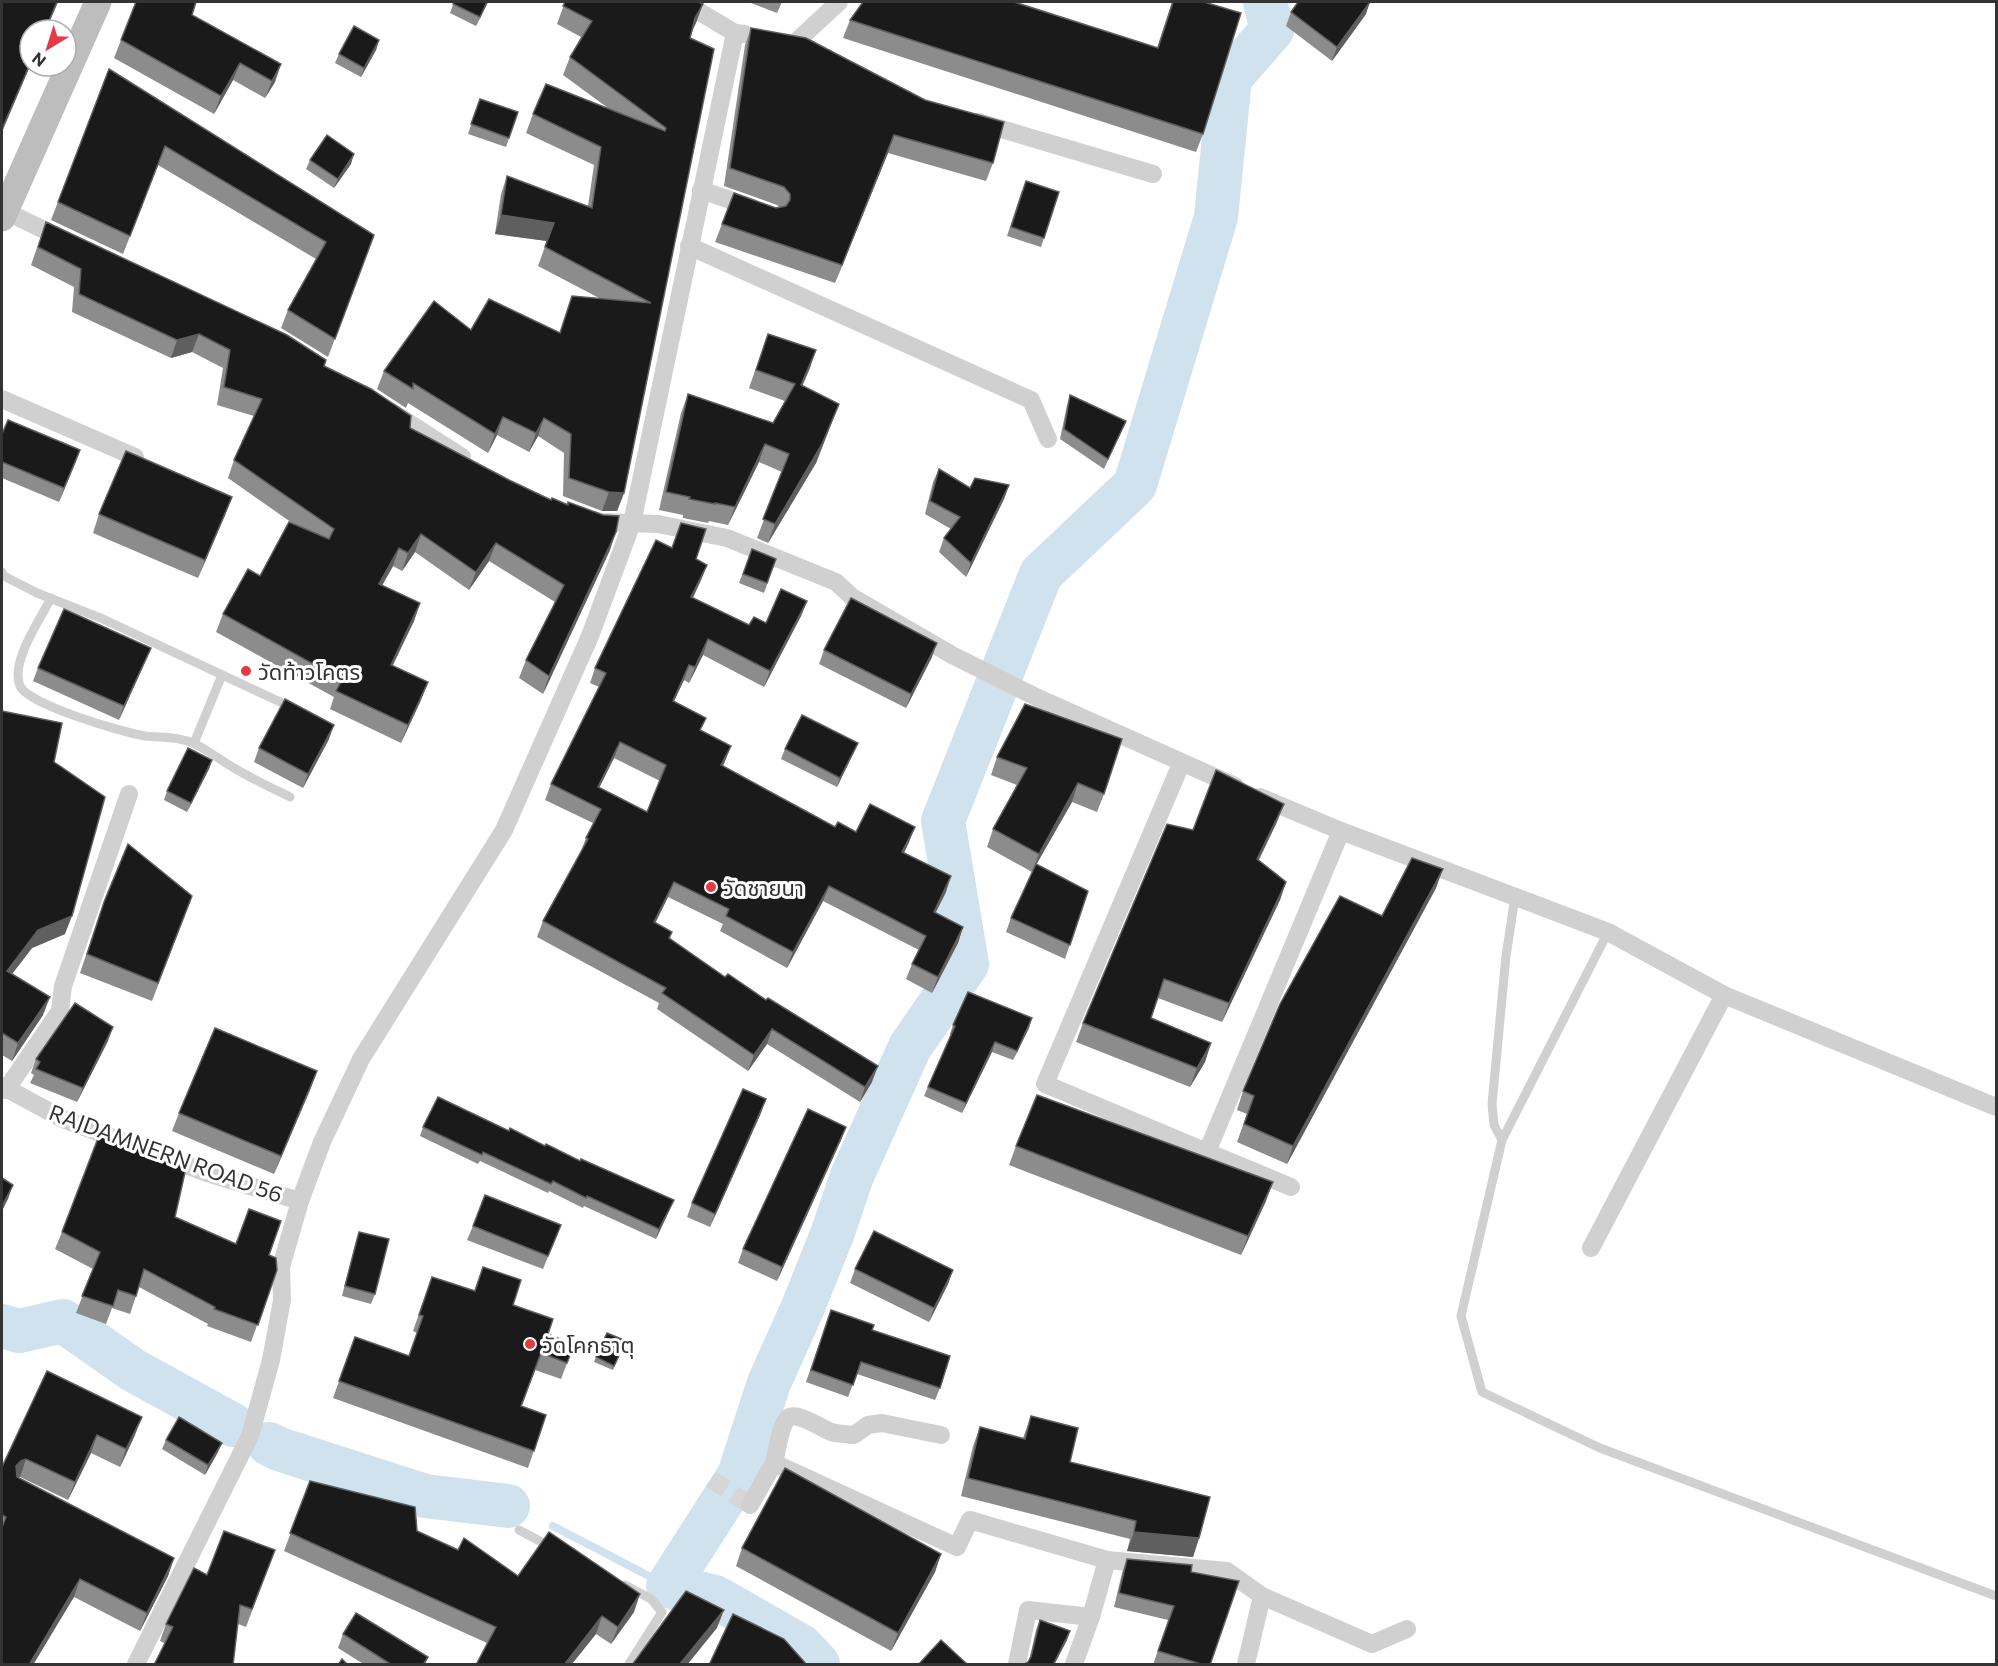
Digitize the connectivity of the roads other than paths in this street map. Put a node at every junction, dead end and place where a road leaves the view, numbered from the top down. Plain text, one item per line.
1 (98, 2) edge
2 (684, 2) edge
3 (839, 2) edge
4 (735, 33) junction
5 (798, 40) junction
6 (818, 51) edge
7 (962, 117) edge
8 (1153, 174) dead end
9 (701, 190) junction
10 (3, 215) edge
11 (773, 215) edge
12 (689, 246) junction
13 (80, 247) edge
14 (2, 399) edge
15 (382, 405) edge
16 (1048, 439) dead end
17 (135, 457) edge
18 (479, 469) edge
19 (579, 515) edge
20 (632, 524) junction
21 (2, 572) edge
22 (51, 598) junction
23 (222, 675) junction
24 (301, 712) edge
25 (194, 743) junction
26 (1181, 764) junction
27 (129, 794) dead end
28 (290, 797) dead end
29 (1341, 831) junction
30 (1515, 897) junction
31 (1608, 932) junction
32 (1724, 995) junction
33 (4, 1088) edge
34 (1996, 1107) edge
35 (1502, 1140) junction
36 (1207, 1152) junction
37 (1291, 1187) dead end
38 (300, 1201) junction
39 (1591, 1248) dead end
40 (941, 1435) dead end
41 (774, 1463) junction
42 (750, 1505) dead end
43 (519, 1530) dead end
44 (560, 1551) edge
45 (1107, 1560) junction
46 (163, 1561) edge
47 (184, 1571) junction
48 (621, 1583) edge
49 (1262, 1596) junction
50 (1996, 1596) edge
51 (1091, 1617) junction
52 (1407, 1629) dead end
53 (136, 1665) edge
54 (629, 1665) edge
55 (1017, 1665) edge
56 (1074, 1665) edge
57 (1246, 1665) edge

1 - 10 main road
2 - 4 street
3 - 5 street
4 - 5 street
4 - 9 street
5 - 6 street
7 - 8 street
9 - 11 street
9 - 12 street
10 - 13 street
12 - 16 street
12 - 20 street
14 - 17 street
15 - 18 street
19 - 20 street
20 - 26 street
20 - 38 street
21 - 22 lane
22 - 23 lane
22 - 25 lane
23 - 24 lane
23 - 25 lane
25 - 28 lane
26 - 29 street
26 - 36 street
27 - 33 street
29 - 30 street
29 - 36 street
30 - 31 street
30 - 35 lane
31 - 32 street
31 - 35 lane
32 - 34 street
32 - 39 street
33 - 38 street, RAJDAMNERN ROAD 56
35 - 50 lane
36 - 37 street
38 - 47 street
40 - 41 street
41 - 42 street
41 - 45 street
43 - 44 lane
45 - 49 street
45 - 51 street
46 - 47 street
47 - 53 street
48 - 54 lane
49 - 52 street
49 - 57 street
51 - 55 street
51 - 56 street

